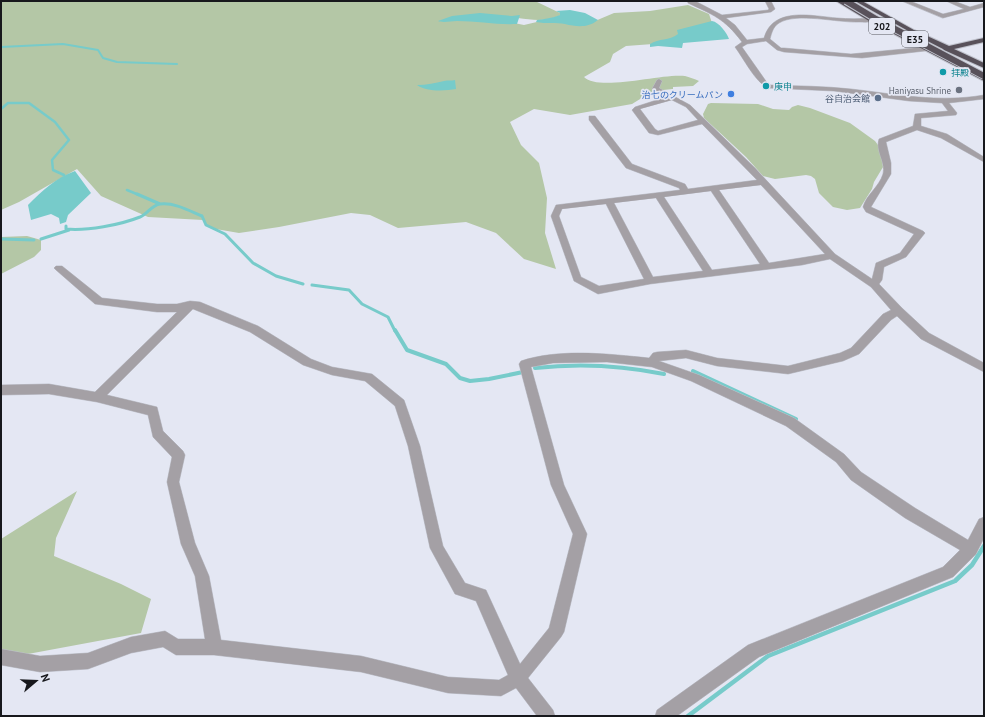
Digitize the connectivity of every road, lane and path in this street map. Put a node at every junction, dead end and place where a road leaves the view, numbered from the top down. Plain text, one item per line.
1 (692, 1) edge
2 (768, 1) edge
3 (839, 1) edge
4 (846, 1) edge
5 (855, 1) edge
6 (858, 1) edge
7 (905, 1) edge
8 (949, 1) edge
9 (983, 5) edge
10 (970, 8) junction
11 (769, 11) junction
12 (777, 12) dead end
13 (784, 13) dead end
14 (721, 17) junction
15 (805, 17) junction
16 (871, 20) junction
17 (767, 39) junction
18 (984, 40) edge
19 (745, 42) junction
20 (925, 49) junction
21 (949, 49) junction
22 (984, 66) edge
23 (984, 70) edge
24 (984, 76) edge
25 (984, 79) edge
26 (659, 81) dead end
27 (984, 97) edge
28 (672, 98) junction
29 (944, 101) junction
30 (592, 118) dead end
31 (703, 121) junction
32 (917, 127) junction
33 (984, 160) edge
34 (763, 182) junction
35 (713, 188) junction
36 (685, 191) junction
37 (659, 195) junction
38 (609, 201) junction
39 (832, 256) junction
40 (766, 266) junction
41 (59, 268) dead end
42 (709, 273) junction
43 (650, 281) junction
44 (874, 285) junction
45 (191, 305) junction
46 (898, 311) junction
47 (652, 363) junction
48 (984, 368) edge
49 (1, 390) edge
50 (97, 397) junction
51 (984, 524) edge
52 (971, 549) junction
53 (214, 647) junction
54 (1, 657) edge
55 (518, 678) junction
56 (547, 716) edge
57 (663, 716) edge

1 - 14 street
2 - 11 street
3 - 16 highway, 202
4 - 24 highway, E35, bridge
5 - 23 highway, E35
6 - 21 highway, 202
7 - 10 street
8 - 10 street
9 - 10 street
11 - 12 street
11 - 14 street
13 - 15 street
14 - 19 street
15 - 16 street
15 - 17 street
16 - 20 highway, 202
17 - 19 street
17 - 20 street
18 - 21 highway, 202
19 - 29 street
20 - 21 highway, 202
20 - 25 highway, 202
21 - 22 highway, 202
26 - 28 street
27 - 29 street
28 - 31 street
28 - 31 street
29 - 32 street
30 - 36 street
31 - 34 street
32 - 33 street
32 - 44 street
34 - 35 street
34 - 39 street
35 - 36 street
35 - 40 street
36 - 37 street
37 - 38 street
37 - 42 street
38 - 43 street
38 - 43 street
39 - 40 street
39 - 44 street
40 - 42 street
41 - 45 street
42 - 43 street
44 - 46 street
45 - 50 street
45 - 55 street
46 - 47 street
46 - 48 street
47 - 52 street
47 - 55 street
49 - 50 street
50 - 53 street
51 - 52 street
52 - 57 street
53 - 54 street
53 - 55 street
55 - 56 street

